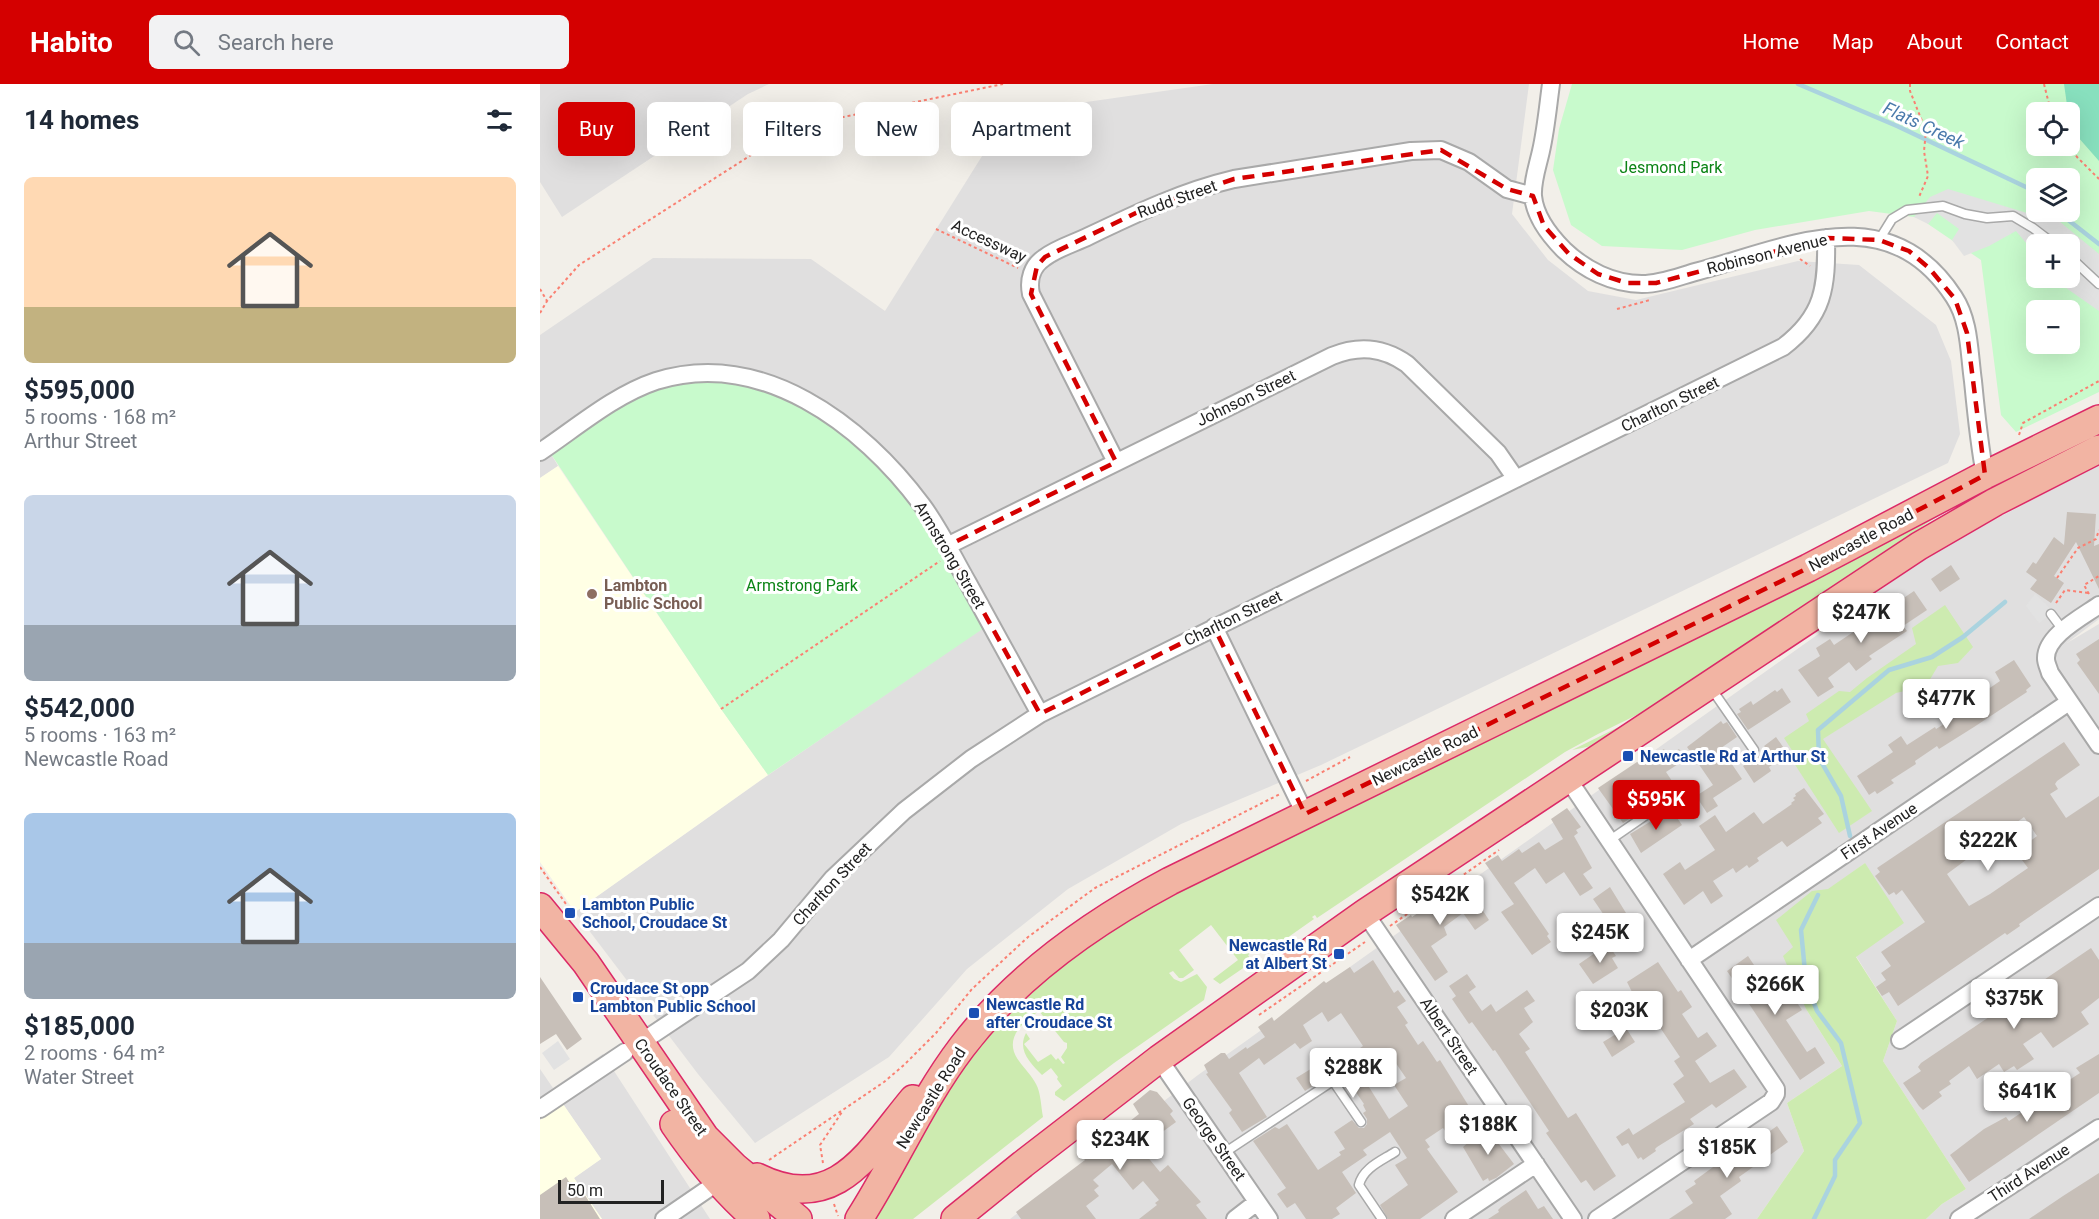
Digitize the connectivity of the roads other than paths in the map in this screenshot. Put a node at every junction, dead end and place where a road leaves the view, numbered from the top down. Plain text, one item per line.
1 (1551, 84) edge
2 (1533, 196) junction
3 (2041, 234) edge
4 (1826, 238) junction
5 (1879, 240) junction
6 (2080, 266) edge
7 (2099, 284) edge
8 (2099, 419) edge
9 (2099, 449) edge
10 (540, 452) edge
11 (1116, 462) junction
12 (1985, 475) junction
13 (1516, 479) junction
14 (1995, 502) junction
15 (949, 549) junction
16 (2094, 602) edge
17 (2051, 614) road end
18 (1214, 627) junction
19 (2063, 630) junction
20 (1709, 685) junction
21 (2069, 702) junction
22 (1040, 714) junction
23 (2099, 745) edge
24 (1754, 750) dead end
25 (1568, 779) junction
26 (1665, 802) dead end
27 (1305, 814) junction
28 (1610, 840) junction
29 (2099, 906) edge
30 (540, 909) edge
31 (1375, 921) junction
32 (1689, 960) junction
33 (1900, 1040) dead end
34 (632, 1047) junction
35 (961, 1048) junction
36 (1159, 1059) junction
37 (1354, 1068) dead end
38 (1333, 1081) junction
39 (540, 1108) edge
40 (1361, 1122) dead end
41 (2099, 1128) edge
42 (1395, 1152) dead end
43 (1224, 1153) junction
44 (721, 1154) junction
45 (1536, 1164) junction
46 (718, 1182) junction
47 (1257, 1202) junction
48 (748, 1214) edge
49 (664, 1219) edge
50 (798, 1219) edge
51 (859, 1219) edge
52 (955, 1219) edge
53 (1235, 1219) edge
54 (1269, 1219) edge
55 (1382, 1219) edge
56 (1454, 1219) edge
57 (1574, 1219) edge
58 (1597, 1219) edge
59 (1959, 1219) edge

1 - 2 street, Robinson Avenue
2 - 4 street, Robinson Avenue
2 - 11 street, Rudd Street
3 - 5 lane
4 - 5 street, Robinson Avenue
4 - 13 street, Charlton Street
5 - 12 street, Robinson Avenue
6 - 7 lane
8 - 12 highway, Newcastle Road
9 - 14 highway, Newcastle Road
10 - 15 street, Armstrong Street
11 - 13 street, Johnson Street
11 - 15 street, Johnson Street
12 - 14 highway
12 - 27 highway, Newcastle Road
13 - 18 street, Charlton Street
14 - 20 highway, Newcastle Road
15 - 22 street, Armstrong Street
16 - 19 street
17 - 19 lane
18 - 22 street, Charlton Street
18 - 27 street
19 - 21 street
20 - 24 lane
20 - 25 highway, Newcastle Road
21 - 23 street
21 - 32 street, First Avenue
22 - 34 street, Charlton Street
25 - 28 street
25 - 31 highway, Newcastle Road
26 - 28 lane
27 - 35 highway, Newcastle Road
28 - 32 street
29 - 33 street
30 - 34 highway, Croudace Street
31 - 36 highway, Newcastle Road
31 - 45 street, Albert Street
32 - 58 street
34 - 39 street, Charlton Street
34 - 44 highway, Croudace Street
34 - 46 highway, Croudace Street
35 - 44 highway
35 - 51 highway, Newcastle Road
36 - 43 street, George Street
36 - 52 highway, Newcastle Road
37 - 38 lane
38 - 40 lane
38 - 43 lane
41 - 59 street, Third Avenue
42 - 55 lane
43 - 47 street, George Street
44 - 50 highway, Croudace Street
45 - 56 street
45 - 57 street, Albert Street
46 - 48 highway, Croudace Street
46 - 49 street
47 - 53 street
47 - 54 street, George Street

